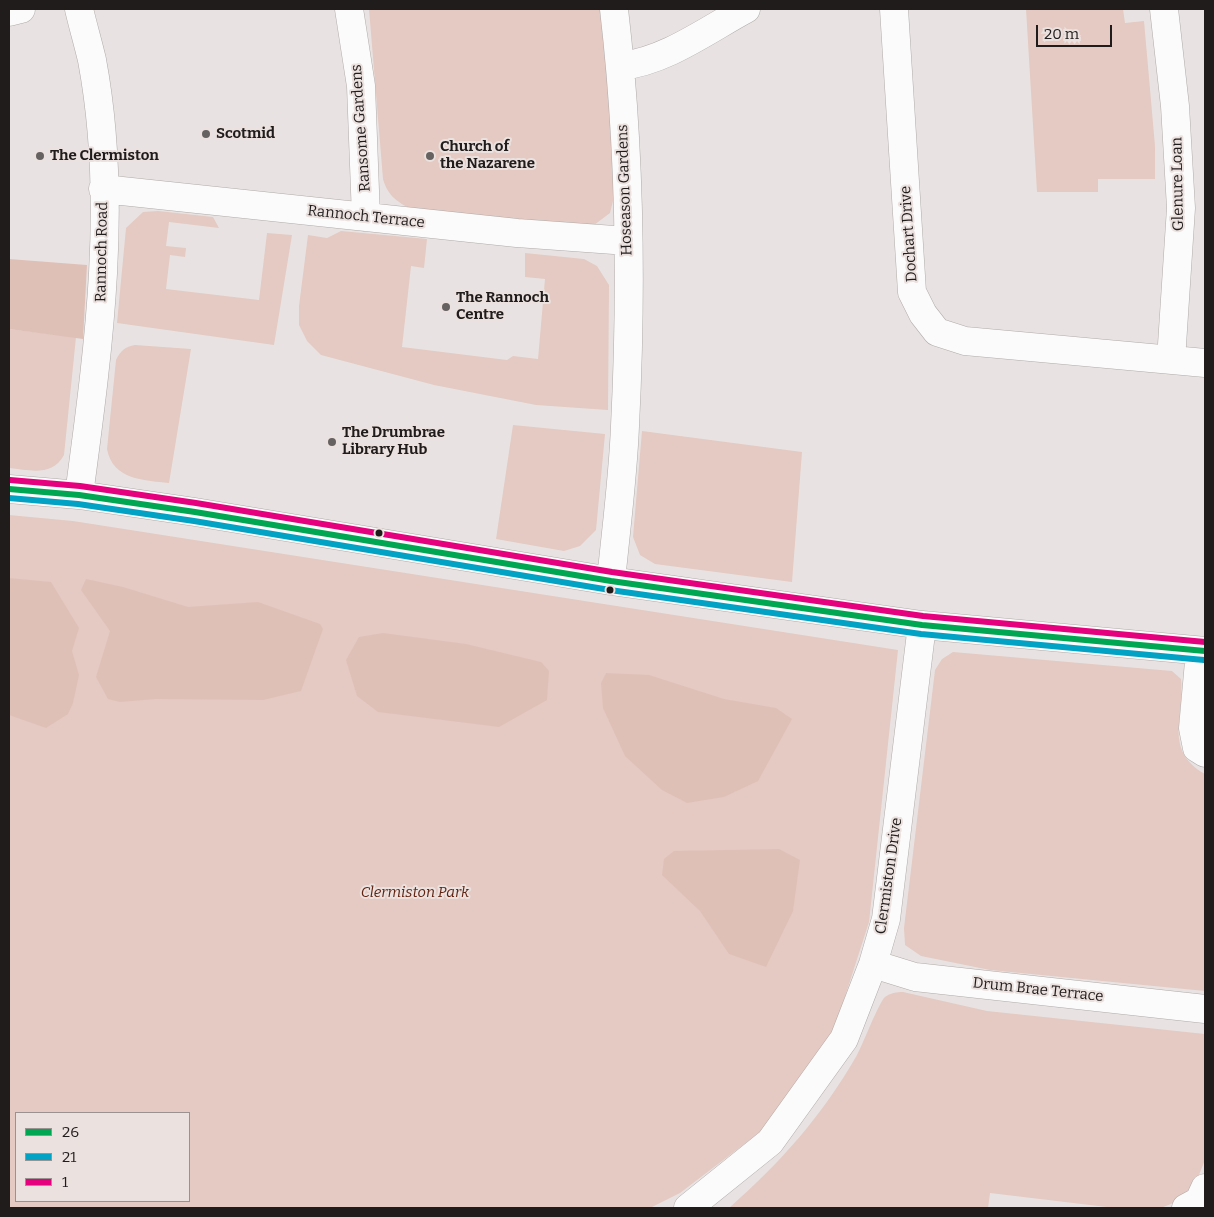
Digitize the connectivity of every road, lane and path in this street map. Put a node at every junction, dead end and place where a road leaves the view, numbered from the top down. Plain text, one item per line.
1 (21, 9) edge
2 (79, 9) edge
3 (349, 9) edge
4 (614, 9) edge
5 (746, 9) edge
6 (894, 9) edge
7 (1164, 9) edge
8 (9, 12) edge
9 (621, 66) junction
10 (104, 189) junction
11 (366, 217) junction
12 (628, 242) junction
13 (1171, 360) junction
14 (1205, 363) edge
15 (9, 489) edge
16 (79, 495) junction
17 (611, 580) junction
18 (922, 625) junction
19 (1203, 651) edge
20 (1205, 753) edge
21 (873, 964) junction
22 (1205, 1009) edge
23 (1205, 1188) edge
24 (692, 1207) edge
25 (1186, 1208) edge

1 - 8 street
2 - 10 street, Rannoch Road
3 - 11 street, Ransome Gardens
4 - 9 street, Hoseason Gardens
5 - 9 street
6 - 13 street, Dochart Drive
7 - 13 street, Glenure Loan
9 - 12 street, Hoseason Gardens
10 - 11 street, Rannoch Terrace
10 - 16 street, Rannoch Road
11 - 12 street, Rannoch Terrace
12 - 17 street, Hoseason Gardens
13 - 14 street, Dochart Drive
15 - 16 street
16 - 17 street
17 - 18 street
18 - 19 street
18 - 21 street, Clermiston Drive
19 - 20 street
21 - 22 street, Drum Brae Terrace
21 - 24 street, Clermiston Drive
23 - 25 street

